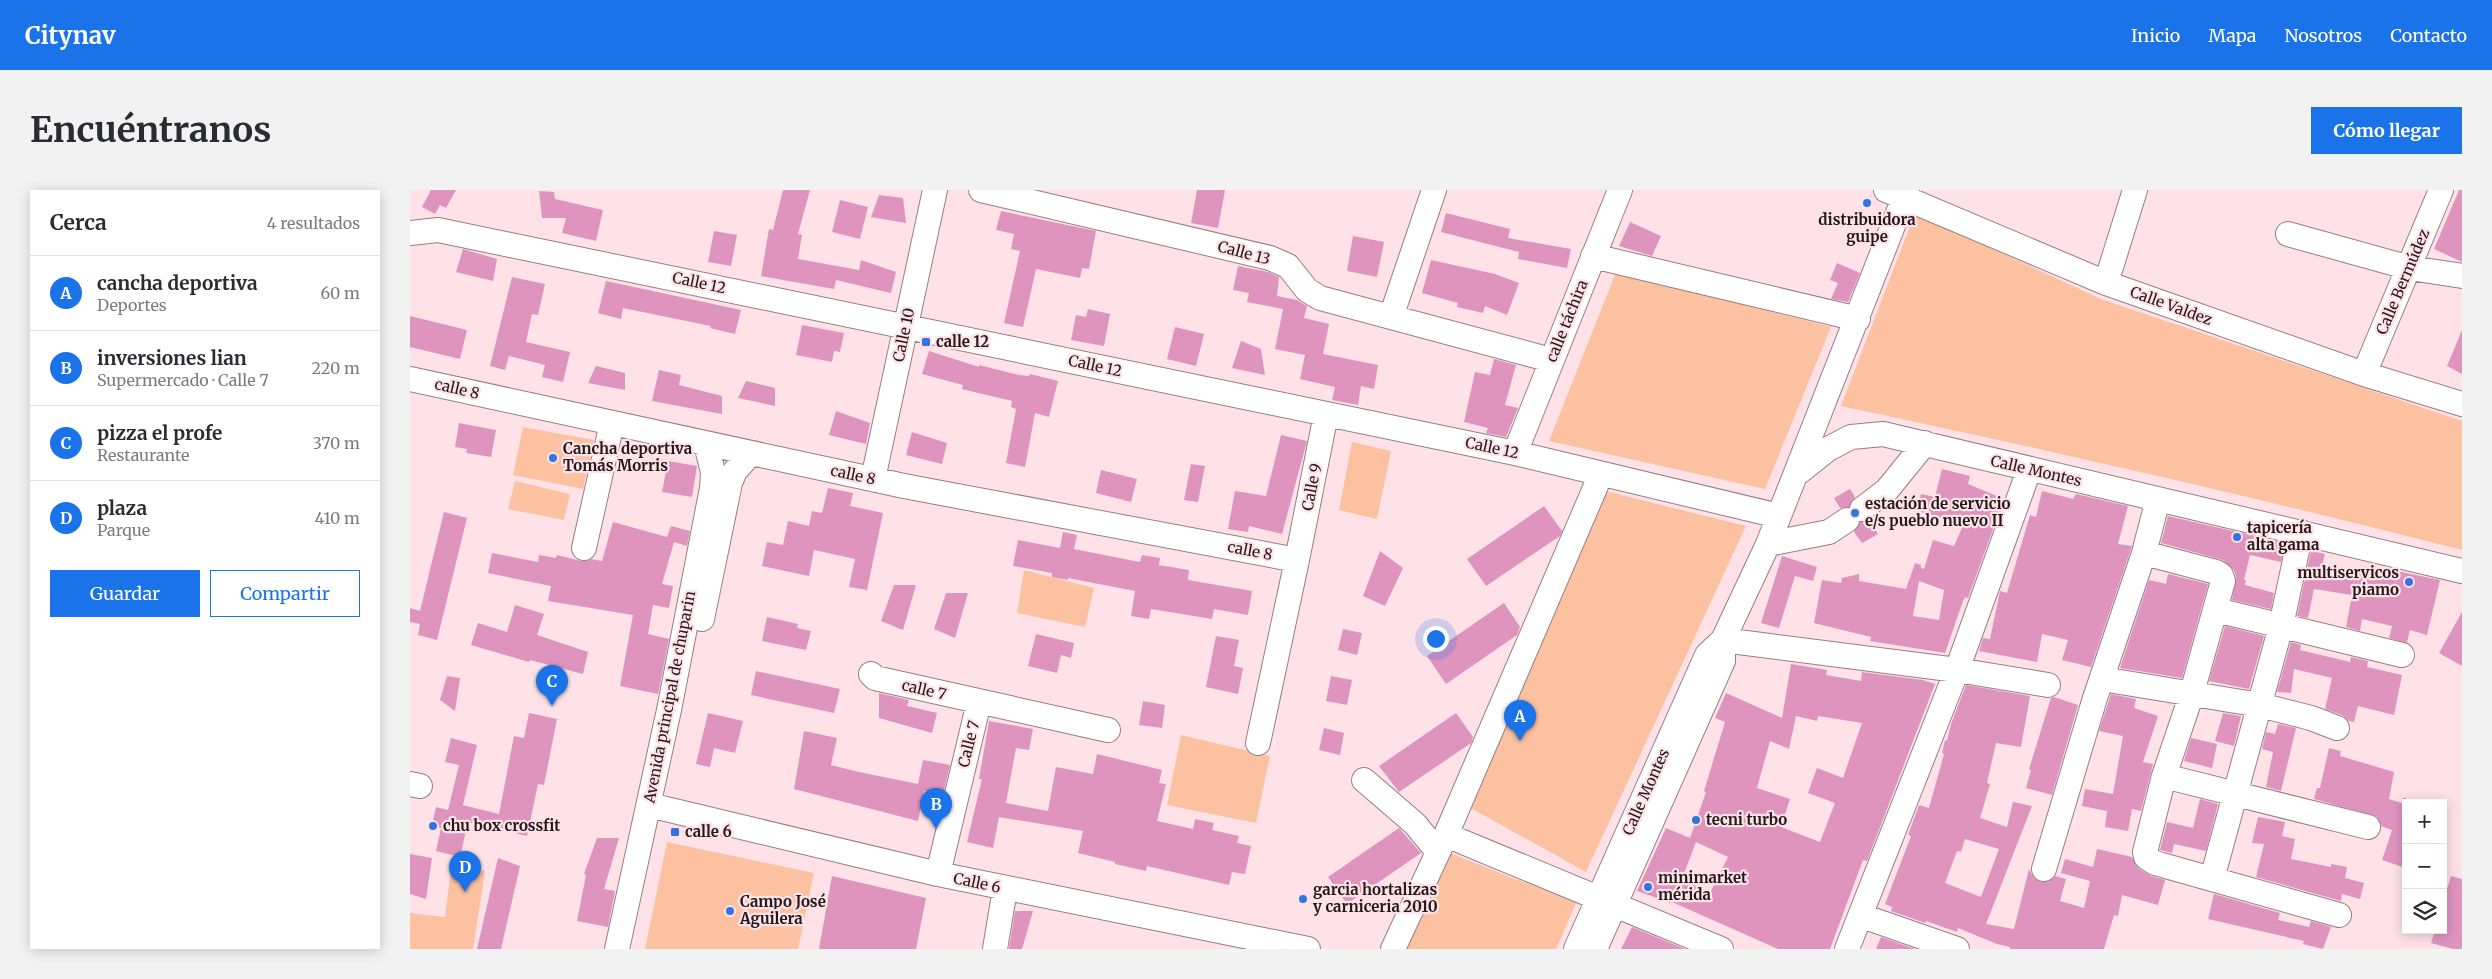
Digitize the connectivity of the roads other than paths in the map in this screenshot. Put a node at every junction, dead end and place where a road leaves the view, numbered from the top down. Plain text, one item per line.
1 (935, 190) edge
2 (980, 190) edge
3 (1434, 190) edge
4 (1620, 190) edge
5 (2135, 190) edge
6 (2441, 190) edge
7 (1899, 193) edge
8 (410, 233) edge
9 (2288, 234) dead end
10 (1592, 256) junction
11 (2410, 268) junction
12 (2462, 276) edge
13 (2106, 282) junction
14 (1391, 317) junction
15 (1858, 319) junction
16 (906, 328) junction
17 (1551, 360) junction
18 (2364, 374) junction
19 (410, 379) edge
20 (2462, 404) edge
21 (1326, 414) junction
22 (612, 423) junction
23 (1925, 443) junction
24 (706, 444) junction
25 (751, 453) junction
26 (1515, 453) junction
27 (2029, 470) junction
28 (1601, 474) junction
29 (1798, 474) junction
30 (873, 479) junction
31 (2158, 499) junction
32 (1779, 516) junction
33 (2301, 532) junction
34 (1768, 544) junction
35 (584, 548) dead end
36 (2144, 554) junction
37 (1298, 560) junction
38 (2462, 571) edge
39 (2216, 610) junction
40 (2280, 626) junction
41 (1723, 640) junction
42 (2402, 656) dead end
43 (1957, 670) junction
44 (872, 674) dead end
45 (2102, 680) junction
46 (2048, 685) dead end
47 (2192, 696) junction
48 (979, 702) junction
49 (2260, 705) junction
50 (2337, 728) dead end
51 (1108, 730) dead end
52 (1258, 744) dead end
53 (2164, 776) junction
54 (1364, 780) dead end
55 (2235, 793) junction
56 (657, 807) junction
57 (2368, 827) dead end
58 (1442, 844) junction
59 (2044, 869) dead end
60 (938, 874) junction
61 (2212, 879) junction
62 (1005, 889) junction
63 (1606, 902) junction
64 (2339, 915) dead end
65 (1862, 916) junction
66 (617, 949) edge
67 (633, 949) edge
68 (995, 949) edge
69 (1308, 949) edge
70 (1393, 949) edge
71 (1576, 949) edge
72 (1595, 949) edge
73 (1721, 949) edge
74 (1847, 949) edge
75 (1956, 949) edge

1 - 16 street, Calle 10
2 - 14 street, Calle 13
3 - 14 street
4 - 10 street, calle táchira
5 - 13 street
6 - 11 street, Calle Bermúdez
7 - 13 street, Calle Valdez
7 - 15 street
8 - 16 street, Calle 12
9 - 11 street
10 - 15 street
10 - 17 street, calle táchira
11 - 12 street
11 - 18 street, Calle Bermúdez
13 - 18 street, Calle Valdez
14 - 17 street, Calle 13
15 - 29 street
16 - 21 street, Calle 12
16 - 30 street, Calle 10
17 - 26 street, calle táchira
18 - 20 street, Calle Valdez
19 - 22 street, calle 8
21 - 26 street, Calle 12
21 - 37 street, Calle 9
22 - 24 street, calle 8
22 - 35 street
23 - 27 street, Calle Montes
23 - 29 street, Calle Montes
23 - 34 street
24 - 25 street, calle 8
24 - 56 street, Avenida principal de chuparin
25 - 30 street, calle 8
25 - 56 street, Avenida principal de chuparin
26 - 28 street, Calle 12
27 - 31 street, Calle Montes
27 - 43 street
28 - 32 street, Calle 12
28 - 58 street
29 - 32 street, Calle Montes
30 - 37 street, calle 8
31 - 33 street, Calle Montes
31 - 36 street
32 - 34 street, Calle Montes
33 - 38 street, Calle Montes
33 - 40 street
34 - 41 street, Calle Montes
36 - 39 street
36 - 45 street
37 - 52 street, Calle 9
39 - 40 street
39 - 47 street
40 - 42 street
40 - 49 street
41 - 43 street
41 - 63 street, Calle Montes
43 - 46 street
43 - 65 street
44 - 48 street, calle 7
45 - 47 street
45 - 59 street
47 - 49 street
47 - 53 street
48 - 51 street, calle 7
48 - 60 street, Calle 7
49 - 50 street
49 - 55 street
53 - 55 street
53 - 61 street
54 - 58 street
55 - 57 street
55 - 61 street
56 - 60 street, Calle 6
56 - 66 street, Avenida principal de chuparin
56 - 67 street, Avenida principal de chuparin
58 - 63 street
58 - 70 street
60 - 62 street, Calle 6
61 - 64 street
62 - 68 street
62 - 69 street, Calle 6
63 - 71 street, Calle Montes
63 - 72 street, Calle Montes
63 - 73 street
65 - 74 street
65 - 75 street

